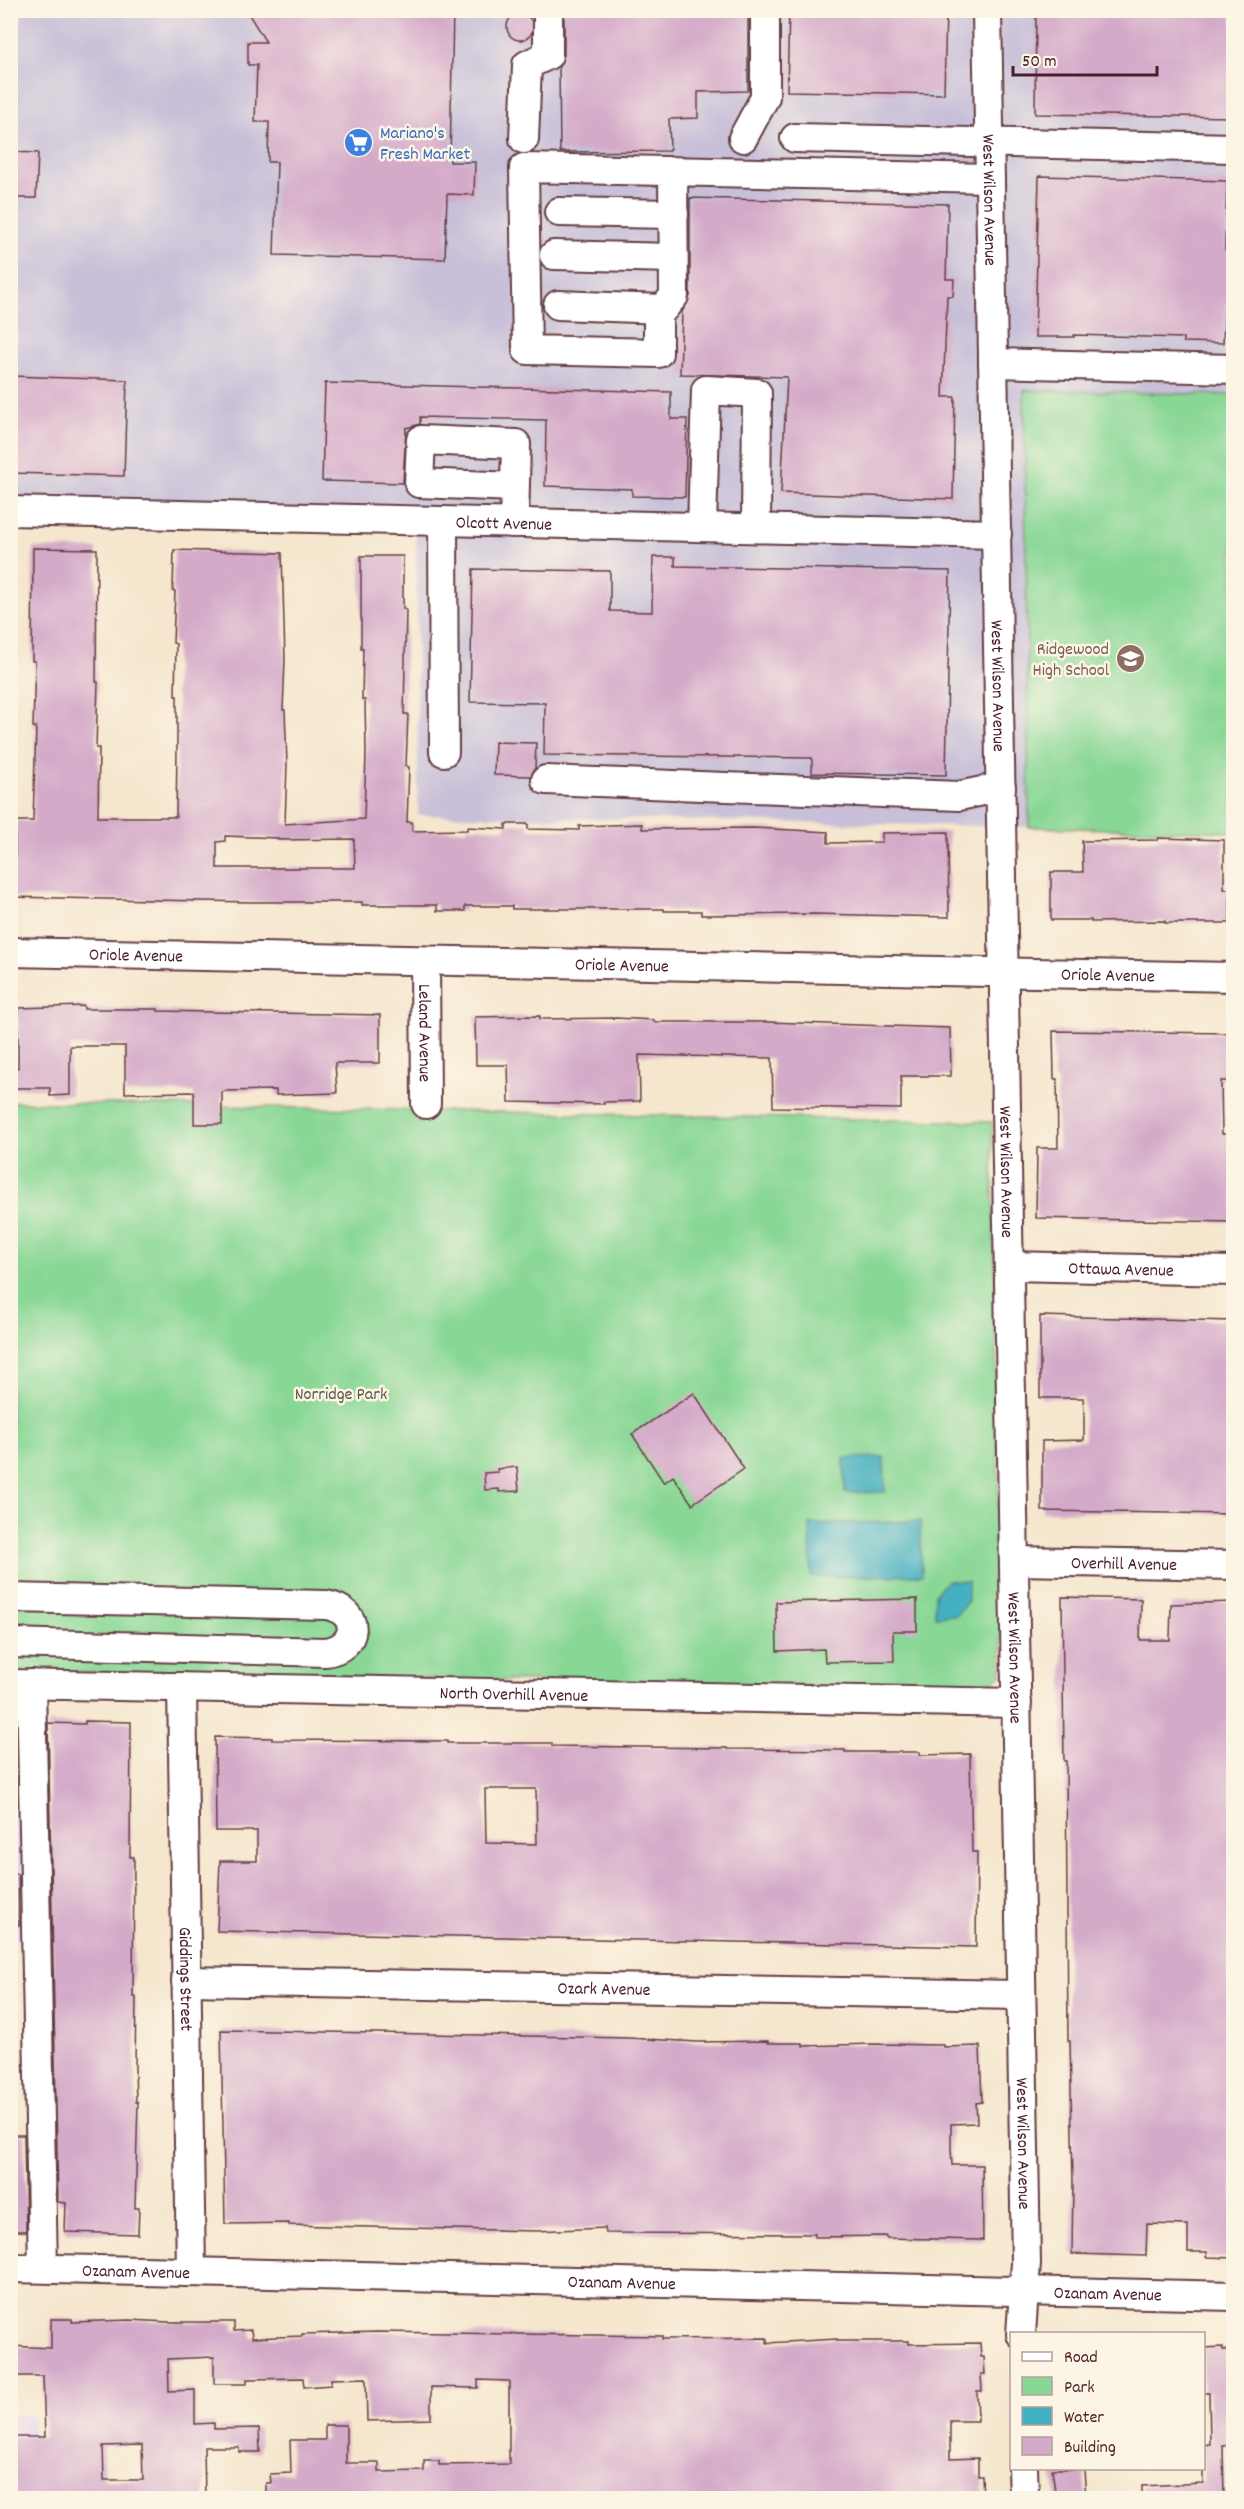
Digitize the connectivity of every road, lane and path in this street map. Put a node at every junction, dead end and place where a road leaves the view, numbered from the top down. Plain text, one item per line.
1 (548, 10) edge
2 (765, 10) edge
3 (987, 10) edge
4 (743, 138) dead end
5 (795, 138) dead end
6 (524, 139) dead end
7 (989, 141) junction
8 (1233, 148) edge
9 (673, 171) junction
10 (990, 178) junction
11 (559, 212) dead end
12 (674, 214) junction
13 (554, 255) dead end
14 (674, 258) junction
15 (558, 305) dead end
16 (663, 309) junction
17 (993, 363) junction
18 (1233, 369) edge
19 (515, 487) dead end
20 (10, 511) edge
21 (443, 521) junction
22 (514, 523) junction
23 (702, 527) junction
24 (756, 528) junction
25 (997, 534) junction
26 (444, 752) dead end
27 (546, 780) dead end
28 (1001, 787) junction
29 (10, 952) edge
30 (424, 961) junction
31 (1005, 971) junction
32 (1233, 977) edge
33 (426, 1104) dead end
34 (1009, 1266) junction
35 (1233, 1271) edge
36 (1014, 1561) junction
37 (1233, 1565) edge
38 (10, 1598) edge
39 (10, 1643) edge
40 (21, 1684) edge
41 (182, 1687) junction
42 (1017, 1703) junction
43 (186, 1981) junction
44 (1021, 1995) junction
45 (10, 2268) edge
46 (43, 2268) junction
47 (191, 2272) junction
48 (1023, 2291) junction
49 (1233, 2296) edge
50 (1021, 2332) edge
51 (1023, 2470) edge
52 (1024, 2499) edge

1 - 6 street
2 - 4 street
3 - 7 street, West Wilson Avenue
5 - 7 street
7 - 8 street
7 - 10 street, West Wilson Avenue
9 - 10 street
9 - 12 street
9 - 16 street
10 - 17 street, West Wilson Avenue
11 - 12 street
12 - 14 street
13 - 14 street
14 - 16 street
15 - 16 street
17 - 18 street
17 - 25 street, West Wilson Avenue
19 - 22 street
20 - 21 street, Olcott Avenue
21 - 22 street, Olcott Avenue
21 - 26 street
22 - 23 street, Olcott Avenue
23 - 24 street, Olcott Avenue
23 - 24 street
24 - 25 street, Olcott Avenue
25 - 28 street, West Wilson Avenue
27 - 28 street
28 - 31 street, West Wilson Avenue
29 - 30 street, Oriole Avenue
30 - 31 street, Oriole Avenue
30 - 33 street, Leland Avenue
31 - 32 street, Oriole Avenue
31 - 34 street, West Wilson Avenue
34 - 35 street, Ottawa Avenue
34 - 36 street, West Wilson Avenue
36 - 37 street, Overhill Avenue
36 - 42 street, West Wilson Avenue
38 - 39 street
40 - 41 street, North Overhill Avenue
40 - 46 street
41 - 42 street, North Overhill Avenue
41 - 43 street, Giddings Street
42 - 44 street, West Wilson Avenue
43 - 44 street, Ozark Avenue
43 - 47 street, Giddings Street
44 - 48 street, West Wilson Avenue
45 - 46 street, Ozanam Avenue
46 - 47 street, Ozanam Avenue
47 - 48 street, Ozanam Avenue
48 - 49 street, Ozanam Avenue
48 - 50 street, West Wilson Avenue
51 - 52 street

